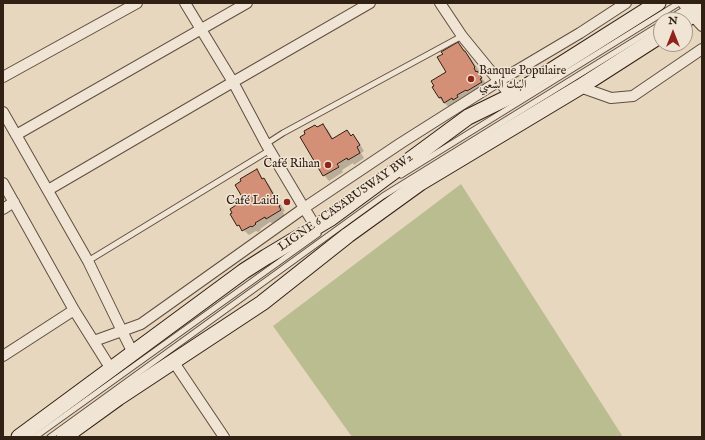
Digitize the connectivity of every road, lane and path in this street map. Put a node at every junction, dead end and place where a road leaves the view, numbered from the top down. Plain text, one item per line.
1 (137, 3) edge
2 (185, 3) edge
3 (247, 3) edge
4 (370, 3) edge
5 (440, 3) edge
6 (626, 3) edge
7 (658, 3) edge
8 (691, 11) edge
9 (201, 29) junction
10 (653, 29) edge
11 (462, 36) junction
12 (653, 40) edge
13 (702, 49) edge
14 (3, 77) edge
15 (499, 81) junction
16 (233, 82) junction
17 (580, 87) junction
18 (511, 96) junction
19 (3, 112) edge
20 (16, 135) junction
21 (268, 147) junction
22 (399, 176) dead end
23 (3, 183) edge
24 (48, 190) junction
25 (14, 202) junction
26 (360, 204) dead end
27 (304, 208) junction
28 (3, 209) edge
29 (322, 228) junction
30 (88, 261) junction
31 (74, 310) junction
32 (122, 331) junction
33 (94, 341) junction
34 (133, 353) junction
35 (3, 356) edge
36 (173, 361) junction
37 (111, 369) junction
38 (19, 437) edge
39 (35, 437) edge
40 (50, 437) edge
41 (64, 437) edge
42 (224, 437) edge

1 - 14 street
2 - 9 street
3 - 9 street
4 - 16 street
5 - 11 street
6 - 15 street
7 - 18 main road
8 - 22 lane, LIGNE 6 CASABUSWAY BW2
9 - 16 street
9 - 20 street
10 - 40 lane, LIGNE 6 CASABUSWAY BW2
11 - 15 street
11 - 21 lane
12 - 17 main road
13 - 17 street
15 - 18 street
15 - 27 street
16 - 21 street
16 - 24 street
17 - 36 main road
18 - 29 main road
19 - 20 street
20 - 24 street
21 - 27 street
21 - 30 lane
23 - 25 street
24 - 30 street
25 - 28 street
25 - 31 street
26 - 29 lane, LIGNE 6 CASABUSWAY BW2
27 - 29 street
27 - 32 street
29 - 34 main road
29 - 39 lane, LIGNE 6 CASABUSWAY BW2
30 - 32 street
31 - 33 street
31 - 35 street
32 - 33 street
32 - 34 street
33 - 37 street
34 - 37 main road
36 - 41 main road
36 - 42 street
37 - 38 main road

